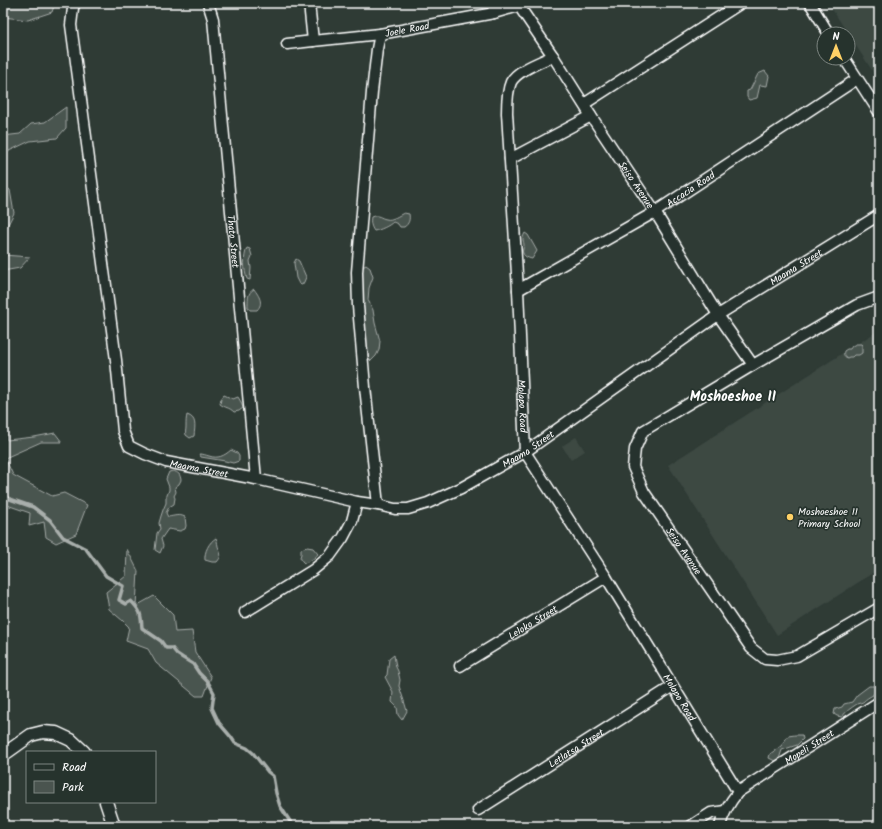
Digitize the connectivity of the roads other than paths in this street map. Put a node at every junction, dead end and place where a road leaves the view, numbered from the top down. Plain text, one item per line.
1 (75, 3) edge
2 (208, 3) edge
3 (309, 3) edge
4 (741, 3) edge
5 (810, 3) edge
6 (522, 4) edge
7 (494, 8) edge
8 (824, 26) edge
9 (380, 34) junction
10 (313, 40) junction
11 (287, 44) dead end
12 (553, 56) junction
13 (849, 66) edge
14 (857, 79) junction
15 (584, 104) junction
16 (879, 112) edge
17 (591, 116) junction
18 (510, 159) junction
19 (655, 212) junction
20 (879, 215) edge
21 (518, 290) junction
22 (879, 297) edge
23 (718, 315) junction
24 (753, 365) junction
25 (525, 452) junction
26 (256, 479) junction
27 (357, 502) junction
28 (378, 505) junction
29 (606, 578) junction
30 (879, 608) edge
31 (245, 612) dead end
32 (460, 666) dead end
33 (673, 686) junction
34 (879, 702) edge
35 (83, 751) edge
36 (3, 755) edge
37 (738, 792) junction
38 (106, 803) edge
39 (478, 810) dead end
40 (725, 811) junction
41 (114, 826) edge
42 (691, 826) edge
43 (720, 826) edge

1 - 26 street, Maama Street
2 - 26 street, Thato Street
3 - 10 street
4 - 15 street
5 - 8 street
6 - 7 street, Joele Road
6 - 12 street, Seiso Avenue
7 - 9 street, Joele Road
9 - 10 street, Joele Road
9 - 28 street
10 - 11 street, Joele Road
12 - 15 street, Seiso Avenue
12 - 18 street, Molapo Road
13 - 14 street
14 - 16 street
14 - 19 street, Accacia Road
15 - 17 street, Seiso Avenue
17 - 18 street
17 - 19 street, Seiso Avenue
18 - 21 street, Molapo Road
19 - 21 street, Accacia Road
19 - 23 street, Seiso Avenue
20 - 23 street, Maama Street
21 - 25 street, Molapo Road
22 - 24 street, Seiso Avenue
23 - 24 street, Seiso Avenue
23 - 25 street, Maama Street
24 - 30 street, Seiso Avenue
25 - 28 street, Maama Street
25 - 29 street, Molapo Road
26 - 27 street, Maama Street
27 - 28 street, Maama Street
27 - 31 street
29 - 32 street, Leloko Street
29 - 33 street, Molapo Road
33 - 37 street, Molapo Road
33 - 39 street, Letlatsa Street
34 - 37 street, Mopeli Street
35 - 36 street
37 - 40 street
38 - 41 street
40 - 42 street
40 - 43 street

